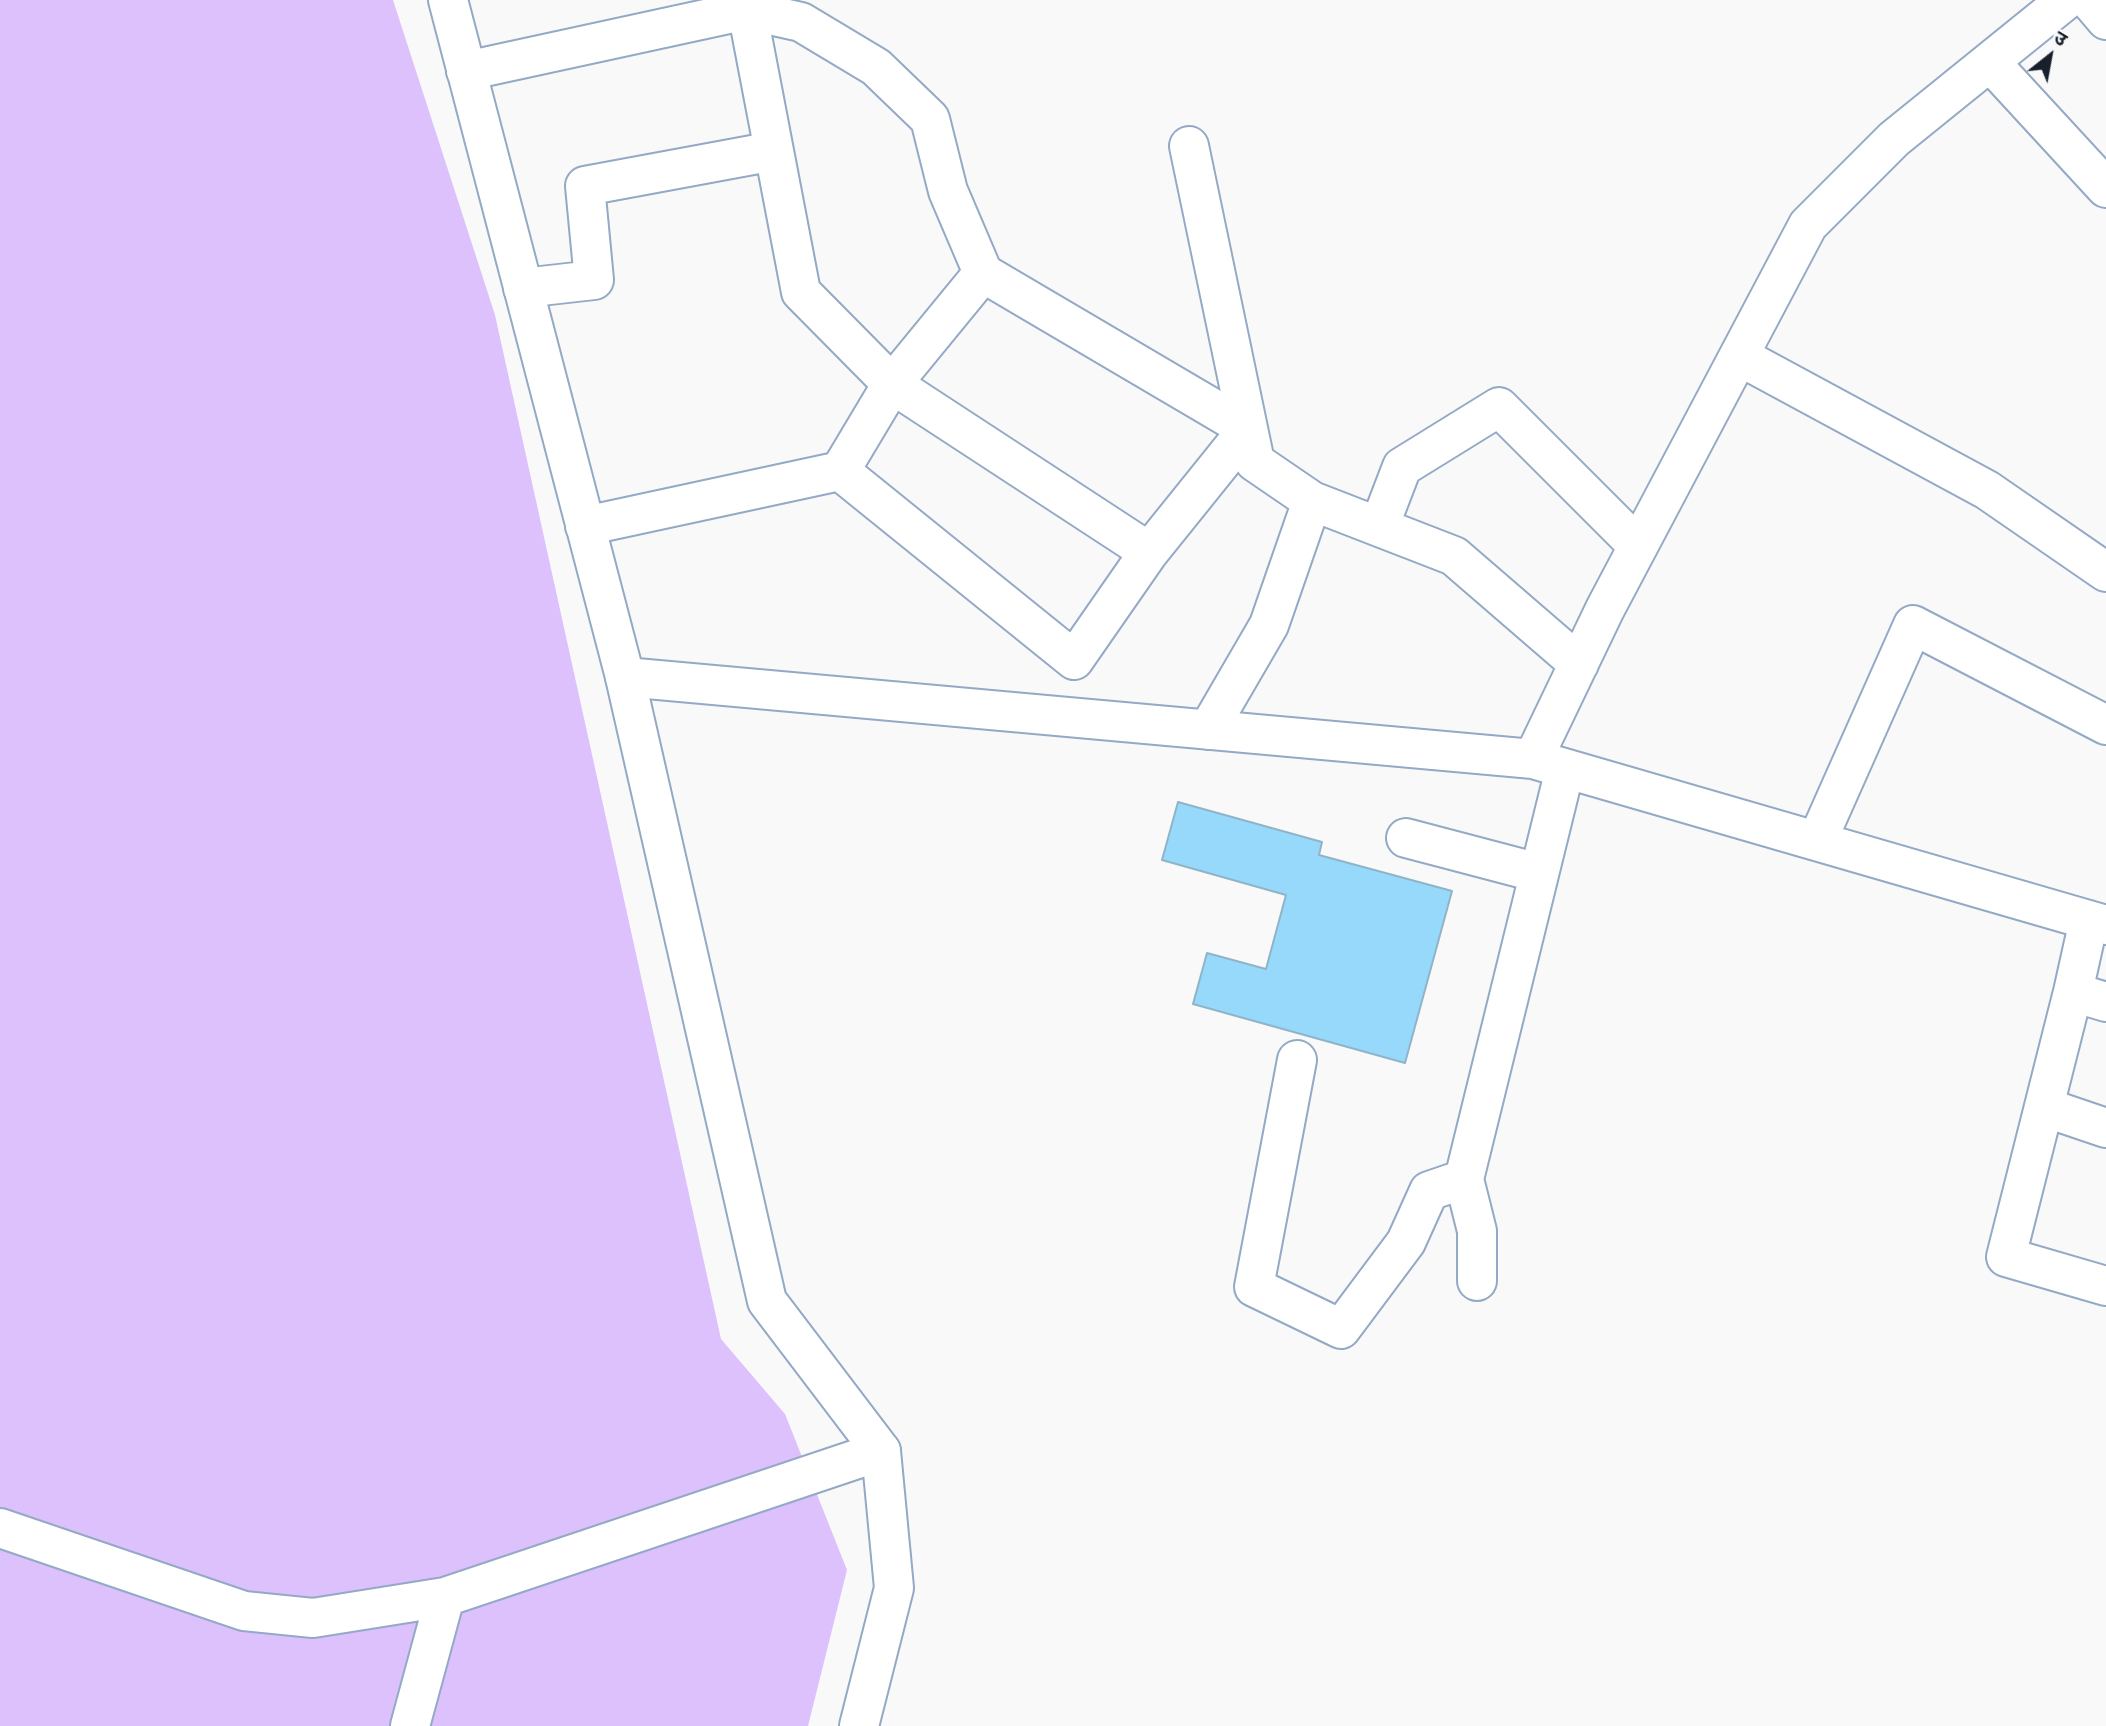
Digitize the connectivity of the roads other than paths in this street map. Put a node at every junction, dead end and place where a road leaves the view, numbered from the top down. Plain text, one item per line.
1 (448, 0) edge
2 (2066, 0) edge
3 (2089, 0) edge
4 (747, 5) edge
5 (2106, 20) edge
6 (1990, 62) junction
7 (466, 72) junction
8 (1189, 146) dead end
9 (774, 151) junction
10 (2106, 188) edge
11 (983, 273) junction
12 (523, 288) junction
13 (1739, 356) junction
14 (892, 384) junction
15 (1248, 429) junction
16 (840, 471) junction
17 (1312, 501) junction
18 (585, 526) junction
19 (1379, 527) junction
20 (1638, 546) junction
21 (1149, 552) junction
22 (2106, 572) edge
23 (1579, 664) junction
24 (625, 677) junction
25 (2106, 725) edge
26 (1208, 730) junction
27 (1549, 764) junction
28 (1406, 838) dead end
29 (1817, 841) junction
30 (1539, 873) junction
31 (2098, 923) edge
32 (2090, 997) edge
33 (1297, 1060) dead end
34 (2044, 1107) junction
35 (2106, 1128) edge
36 (1464, 1179) junction
37 (1477, 1281) dead end
38 (2106, 1286) edge
39 (881, 1451) junction
40 (0, 1528) edge
41 (445, 1597) junction
42 (410, 1726) edge
43 (859, 1726) edge

1 - 7 street
2 - 6 street
3 - 5 street
4 - 7 street
4 - 9 street
4 - 11 street
6 - 10 street
6 - 13 street
7 - 12 street
8 - 15 street
9 - 12 street
9 - 14 street
11 - 14 street
11 - 15 street
12 - 18 street
13 - 20 street
13 - 22 street
14 - 16 street
14 - 21 street
15 - 17 street
15 - 21 street
16 - 18 street
16 - 21 street
17 - 19 street
17 - 26 street
18 - 24 street
19 - 20 street
19 - 23 street
20 - 23 street
23 - 27 street
24 - 26 street
24 - 39 street
25 - 29 street
26 - 27 street
27 - 29 street
27 - 30 street
28 - 30 street
29 - 31 street
30 - 36 street
31 - 32 street
32 - 34 street
33 - 36 street
34 - 35 street
34 - 38 street
36 - 37 street
39 - 41 street
39 - 43 street
40 - 41 street
41 - 42 street

